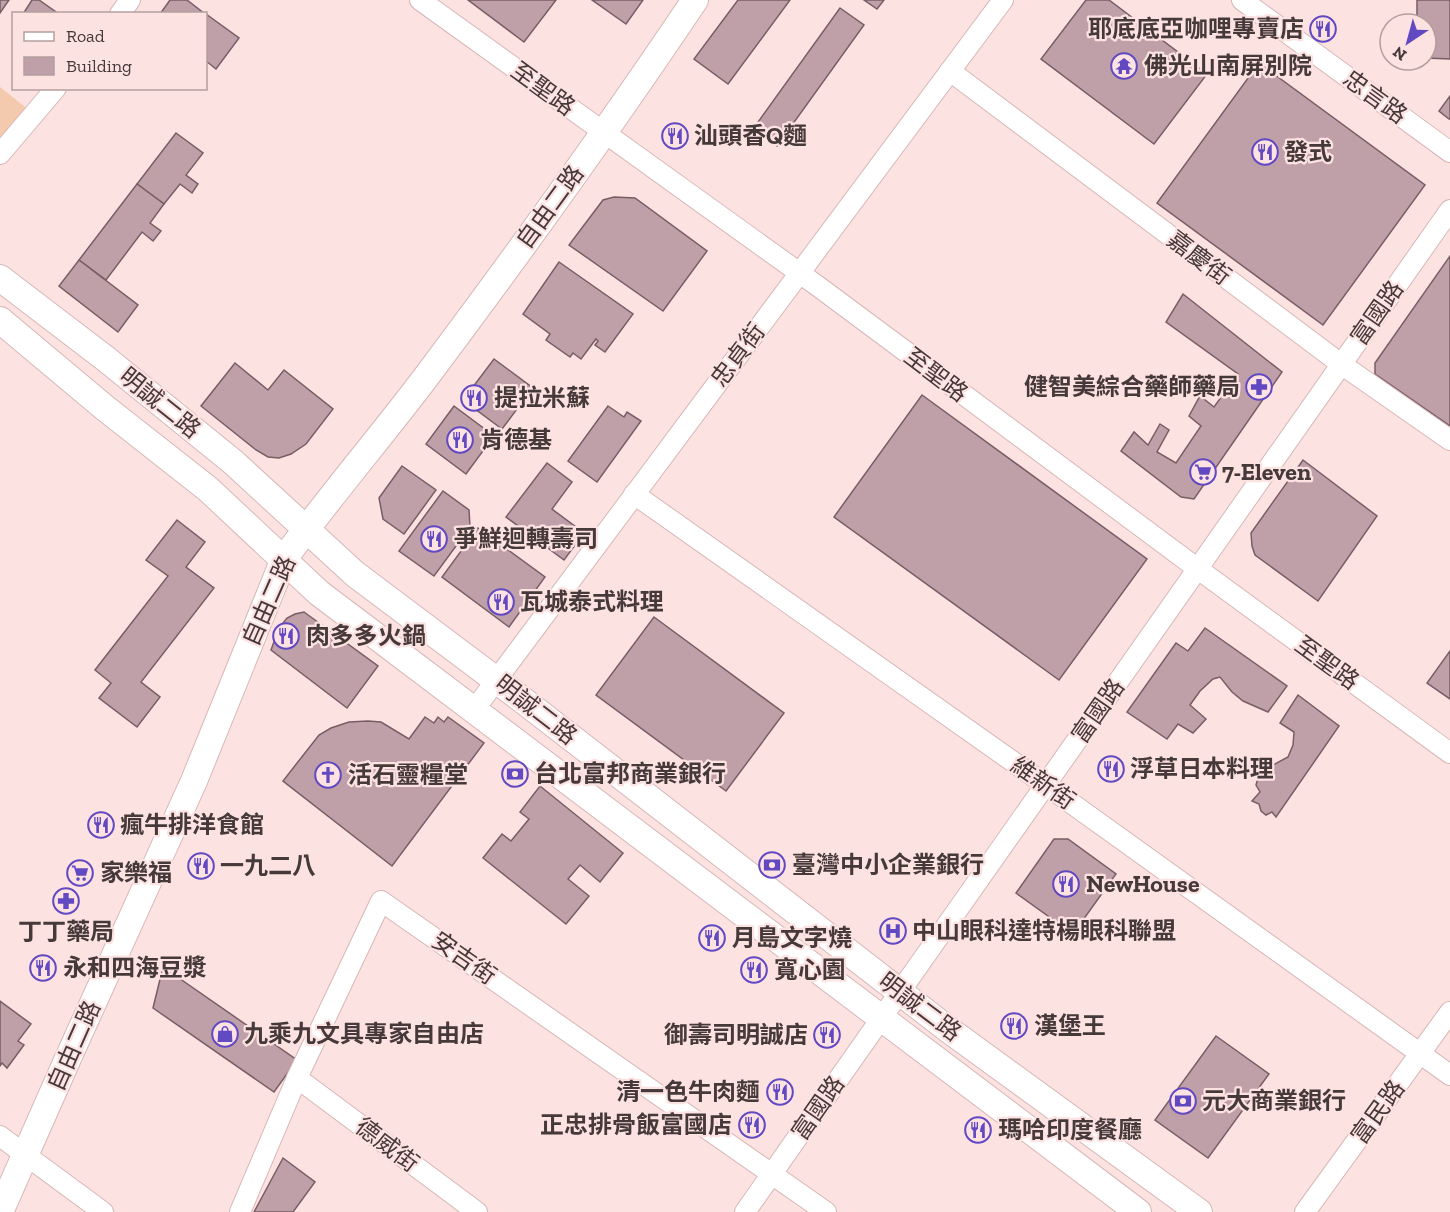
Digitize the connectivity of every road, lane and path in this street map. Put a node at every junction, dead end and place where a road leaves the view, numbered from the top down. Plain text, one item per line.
1 (420, 0) edge
2 (695, 0) edge
3 (1003, 0) edge
4 (1242, 0) edge
5 (950, 71) junction
6 (54, 90) edge
7 (605, 133) junction
8 (1450, 152) edge
9 (0, 154) edge
10 (1450, 210) edge
11 (799, 273) junction
12 (0, 278) edge
13 (0, 320) edge
14 (1341, 364) junction
15 (1450, 440) edge
16 (634, 494) junction
17 (306, 529) junction
18 (284, 559) junction
19 (1198, 569) junction
20 (496, 680) junction
21 (474, 710) junction
22 (1450, 753) edge
23 (1046, 785) junction
24 (901, 992) junction
25 (1450, 1012) edge
26 (882, 1017) junction
27 (1420, 1053) junction
28 (1450, 1075) edge
29 (297, 1078) junction
30 (0, 1136) edge
31 (25, 1156) junction
32 (773, 1173) junction
33 (0, 1212) edge
34 (103, 1212) edge
35 (240, 1212) edge
36 (477, 1212) edge
37 (745, 1212) edge
38 (826, 1212) edge
39 (1138, 1212) edge
40 (1199, 1212) edge
41 (1305, 1212) edge

1 - 7 street, 至聖路
2 - 7 street, 自由二路
3 - 5 street, 忠貞街
4 - 8 street, 忠言路
5 - 11 street, 忠貞街
5 - 14 street, 嘉慶街
6 - 9 street
7 - 11 street, 至聖路
7 - 17 street, 自由二路
10 - 14 street, 富國路
11 - 16 street, 忠貞街
11 - 19 street, 至聖路
12 - 17 street, 明誠二路
13 - 18 street, 明誠二路
14 - 15 street, 嘉慶街
14 - 19 street, 富國路
16 - 20 street, 忠貞街
16 - 23 street, 維新街
17 - 18 street, 自由二路
17 - 20 street, 明誠二路
18 - 21 street, 明誠二路
18 - 31 street, 自由二路
19 - 22 street, 至聖路
19 - 23 street, 富國路
20 - 21 street, 忠貞街
20 - 24 street, 明誠二路
21 - 26 street, 明誠二路
23 - 24 street, 富國路
23 - 27 street, 維新街
24 - 26 street, 富國路
24 - 40 street, 明誠二路
25 - 27 street, 富民路
26 - 32 street, 富國路
26 - 39 street, 明誠二路
27 - 28 street, 維新街
27 - 41 street, 富民路
29 - 32 street, 安吉街
29 - 35 street, 安吉街
29 - 36 street, 德威街
30 - 31 street
31 - 33 street, 自由二路
31 - 34 street
32 - 37 street, 富國路
32 - 38 street, 安吉街

